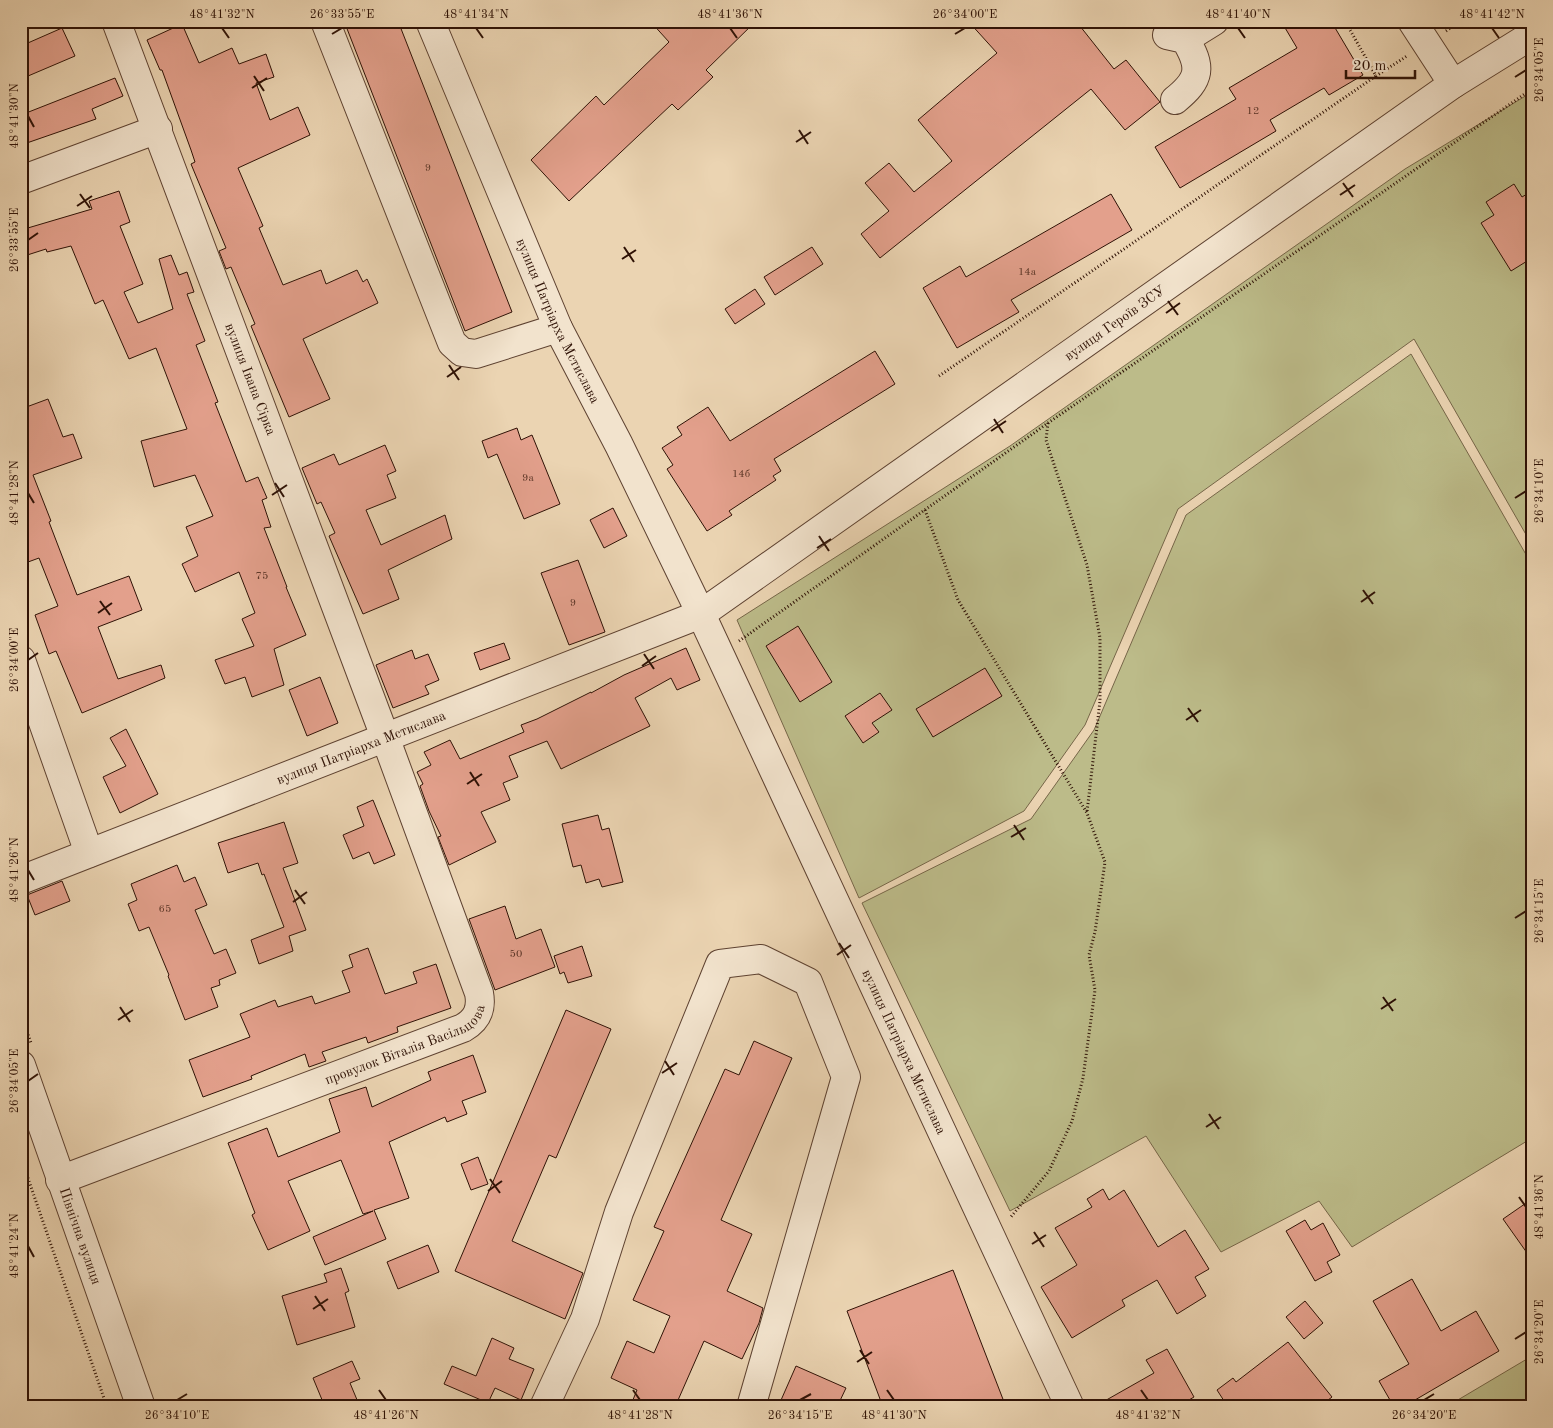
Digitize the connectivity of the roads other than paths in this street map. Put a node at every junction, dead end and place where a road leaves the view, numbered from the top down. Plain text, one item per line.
1 (116, 21) edge
2 (325, 21) edge
3 (430, 21) edge
4 (1214, 21) edge
5 (1412, 21) edge
6 (1532, 35) edge
7 (1453, 84) junction
8 (1175, 100) dead end
9 (158, 129) junction
10 (21, 180) edge
11 (558, 328) junction
12 (701, 614) junction
13 (21, 660) edge
14 (385, 738) junction
15 (89, 853) junction
16 (21, 880) edge
17 (21, 1065) edge
18 (60, 1180) junction
19 (141, 1407) edge
20 (544, 1407) edge
21 (751, 1407) edge
22 (1070, 1407) edge

1 - 9 street, вулиця Івана Сірка
2 - 11 street
3 - 11 street, вулиця Патріарха Мстислава
4 - 8 street
5 - 7 street
6 - 7 street, вулиця Героїв ЗСУ
7 - 12 street, вулиця Героїв ЗСУ
9 - 10 street
9 - 14 street, вулиця Івана Сірка
11 - 12 street, вулиця Патріарха Мстислава
12 - 14 street, вулиця Патріарха Мстислава
12 - 22 street, вулиця Патріарха Мстислава
13 - 15 street
14 - 15 street, вулиця Патріарха Мстислава
14 - 18 street, провулок Віталія Васільцова
15 - 16 street, вулиця Патріарха Мстислава
17 - 18 street, Північна вулиця
18 - 19 street, Північна вулиця
20 - 21 street

